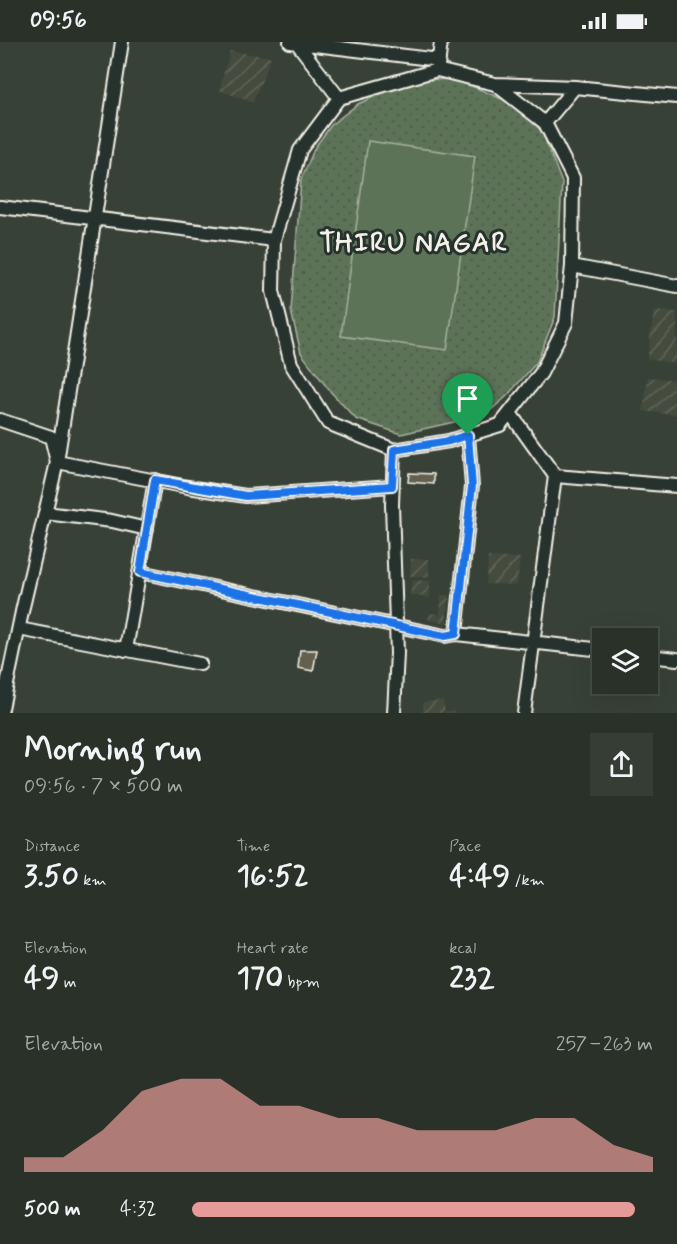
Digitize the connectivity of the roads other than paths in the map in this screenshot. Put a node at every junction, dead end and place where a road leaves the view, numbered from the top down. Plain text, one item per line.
1 (122, 42) edge
2 (293, 42) edge
3 (441, 42) edge
4 (438, 65) junction
5 (495, 84) junction
6 (576, 87) junction
7 (677, 97) edge
8 (339, 98) junction
9 (545, 123) junction
10 (0, 207) edge
11 (95, 218) junction
12 (274, 240) junction
13 (572, 266) junction
14 (677, 286) edge
15 (510, 412) junction
16 (0, 420) edge
17 (468, 435) junction
18 (394, 450) junction
19 (57, 462) junction
20 (555, 476) junction
21 (155, 480) junction
22 (392, 486) junction
23 (677, 486) edge
24 (45, 513) junction
25 (147, 529) junction
26 (140, 572) junction
27 (396, 626) junction
28 (19, 629) junction
29 (456, 634) junction
30 (534, 642) junction
31 (592, 649) edge
32 (126, 650) junction
33 (658, 657) edge
34 (677, 659) edge
35 (200, 664) dead end
36 (1, 713) edge
37 (394, 713) edge
38 (525, 713) edge

1 - 11 street
2 - 4 street
2 - 8 street
3 - 4 street
4 - 5 street
4 - 8 street
5 - 6 street
5 - 9 street
6 - 7 street
6 - 9 street
8 - 12 street
9 - 13 street
10 - 11 street
11 - 12 street
11 - 19 street
12 - 18 street
13 - 14 street
13 - 15 street
15 - 17 street
15 - 20 street
16 - 19 street
17 - 18 street
17 - 29 street
18 - 22 street
19 - 21 street
19 - 24 street
20 - 23 street
20 - 30 street
21 - 22 street
21 - 25 street
22 - 27 street
24 - 25 street
24 - 28 street
25 - 26 street
26 - 27 street
26 - 32 street
27 - 29 street
27 - 37 street
28 - 32 street
28 - 36 street
29 - 30 street
30 - 31 street
30 - 38 street
32 - 35 street
33 - 34 street

